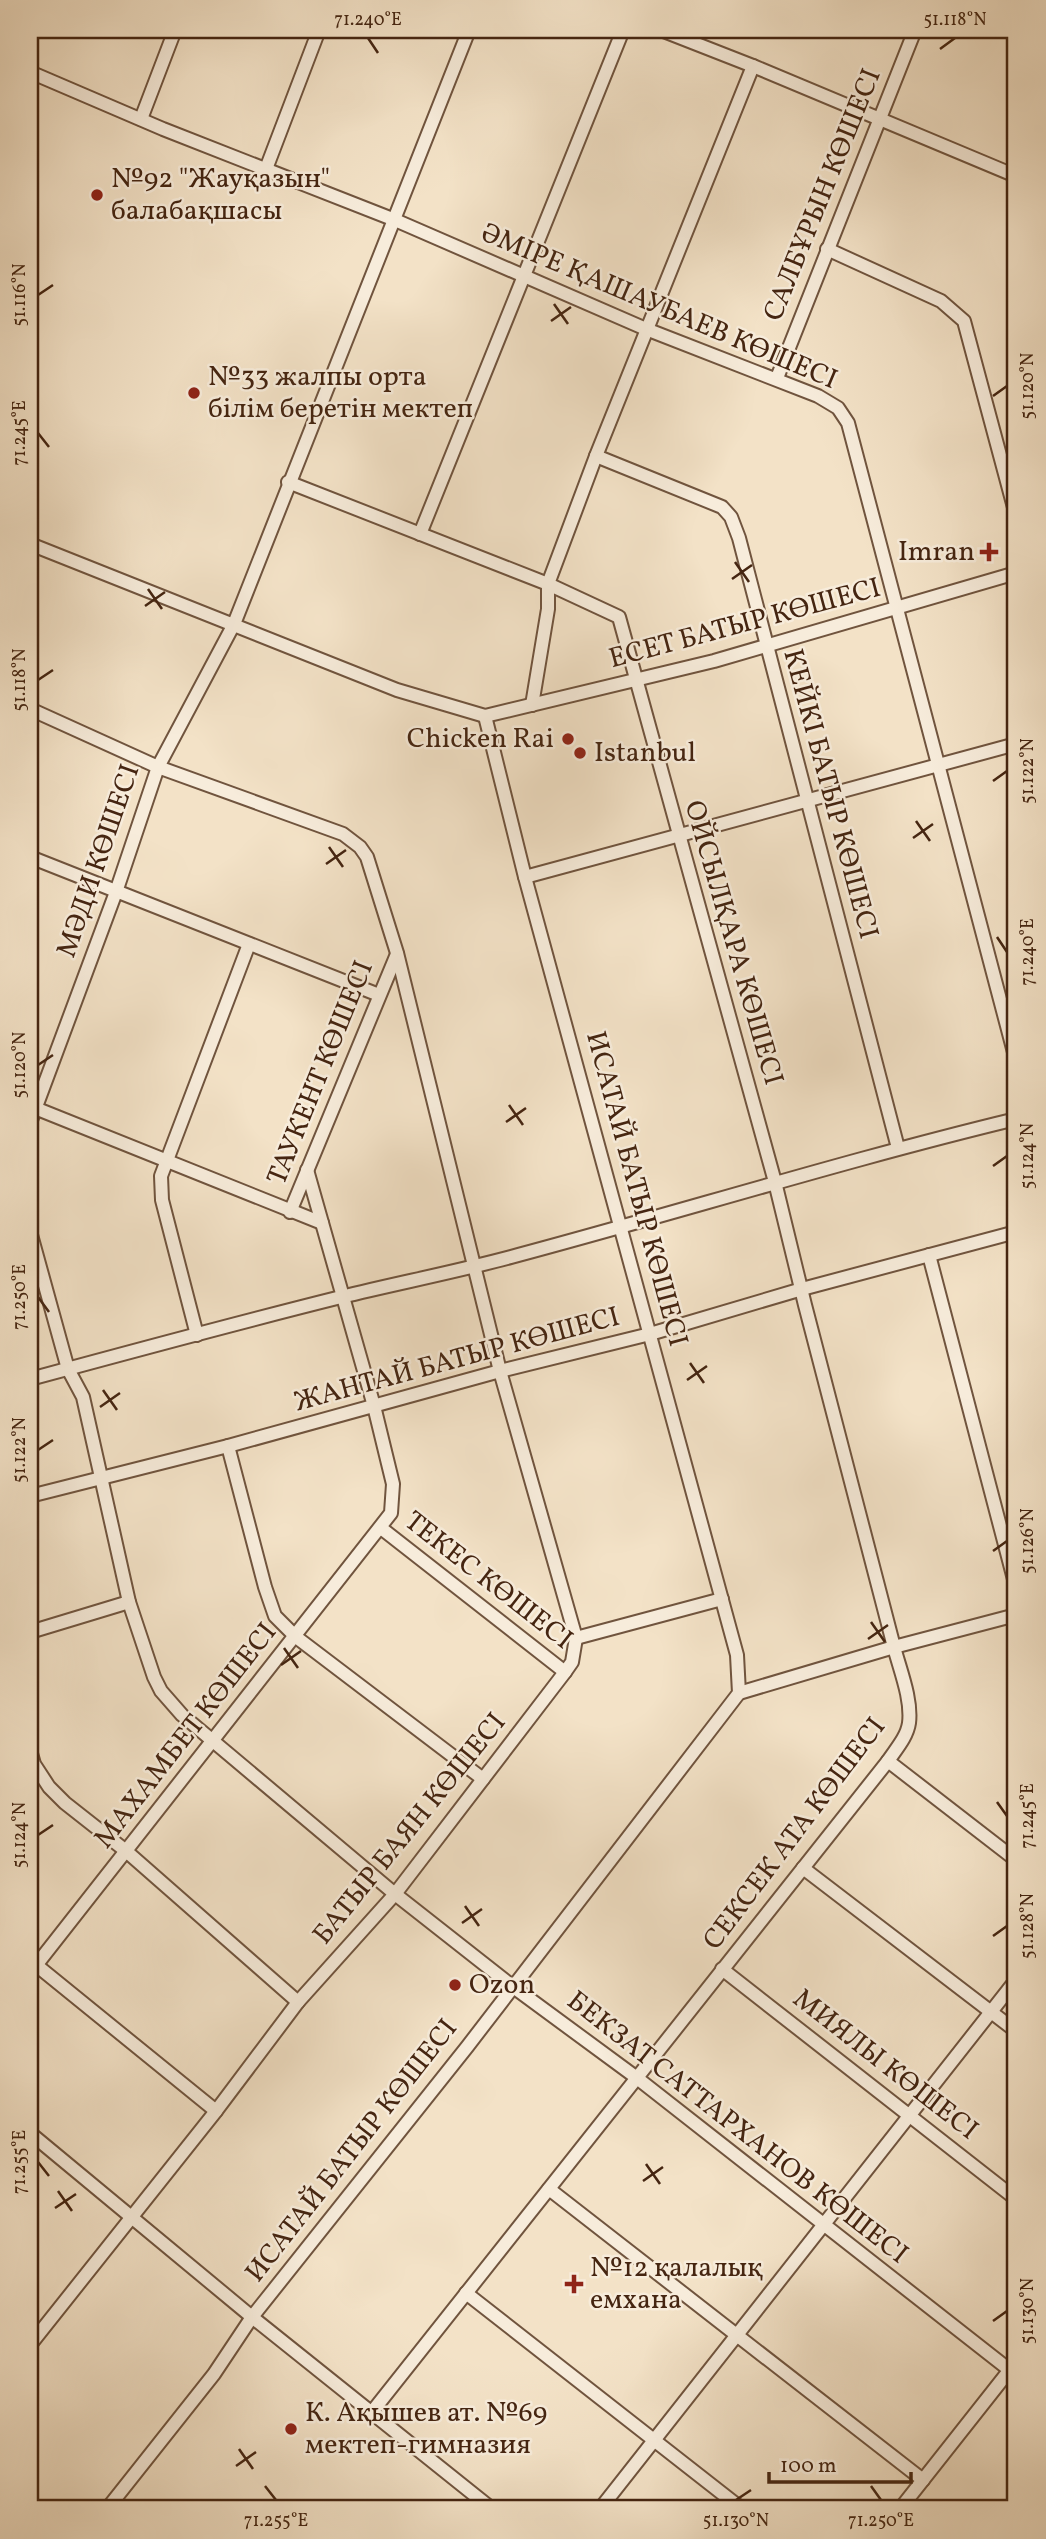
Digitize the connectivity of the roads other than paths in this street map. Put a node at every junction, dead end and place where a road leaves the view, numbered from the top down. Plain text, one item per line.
1 (175, 30) edge
2 (320, 30) edge
3 (469, 30) edge
4 (623, 30) edge
5 (661, 30) edge
6 (915, 30) edge
7 (753, 66) junction
8 (30, 72) edge
9 (880, 118) junction
10 (141, 120) junction
11 (266, 169) junction
12 (1016, 176) edge
13 (395, 220) junction
14 (827, 250) junction
15 (524, 277) junction
16 (646, 329) junction
17 (776, 378) junction
18 (596, 456) junction
19 (288, 482) junction
20 (1016, 515) edge
21 (420, 534) junction
22 (30, 544) edge
23 (1016, 573) edge
24 (548, 584) junction
25 (897, 607) junction
26 (233, 624) junction
27 (765, 645) junction
28 (635, 681) junction
29 (531, 705) junction
30 (30, 709) edge
31 (485, 716) junction
32 (1016, 744) edge
33 (940, 765) junction
34 (158, 767) junction
35 (806, 802) junction
36 (677, 836) junction
37 (30, 857) edge
38 (525, 877) junction
39 (117, 892) junction
40 (249, 944) junction
41 (397, 953) junction
42 (379, 995) junction
43 (1016, 1060) edge
44 (33, 1107) edge
45 (1016, 1119) edge
46 (30, 1123) edge
47 (898, 1148) junction
48 (165, 1160) junction
49 (307, 1170) junction
50 (775, 1182) junction
51 (290, 1212) junction
52 (322, 1223) junction
53 (621, 1228) junction
54 (30, 1231) edge
55 (1016, 1232) edge
56 (32, 1249) edge
57 (929, 1255) junction
58 (475, 1267) junction
59 (802, 1289) junction
60 (343, 1296) junction
61 (650, 1334) junction
62 (197, 1335) junction
63 (68, 1369) junction
64 (500, 1371) junction
65 (30, 1379) edge
66 (374, 1406) junction
67 (228, 1446) junction
68 (101, 1477) junction
69 (30, 1496) edge
70 (381, 1528) junction
71 (1016, 1587) edge
72 (722, 1599) junction
73 (129, 1602) junction
74 (1016, 1615) edge
75 (30, 1632) edge
76 (296, 1637) junction
77 (576, 1638) junction
78 (894, 1647) junction
79 (565, 1672) junction
80 (739, 1693) junction
81 (212, 1739) junction
82 (30, 1750) edge
83 (888, 1761) junction
84 (483, 1779) junction
85 (126, 1852) junction
86 (1016, 1860) edge
87 (803, 1868) junction
88 (396, 1894) junction
89 (32, 1966) edge
90 (723, 1969) junction
91 (1016, 1980) edge
92 (512, 1986) junction
93 (298, 2002) junction
94 (991, 2012) junction
95 (1016, 2031) edge
96 (637, 2078) junction
97 (215, 2111) junction
98 (909, 2115) junction
99 (30, 2133) edge
100 (549, 2189) junction
101 (1016, 2199) edge
102 (132, 2216) junction
103 (823, 2224) junction
104 (466, 2293) junction
105 (252, 2318) junction
106 (737, 2333) junction
107 (32, 2339) edge
108 (1014, 2369) edge
109 (372, 2412) junction
110 (654, 2440) junction
111 (923, 2480) junction
112 (107, 2509) edge
113 (492, 2509) edge
114 (600, 2509) edge
115 (742, 2509) edge
116 (900, 2509) edge

1 - 10 street
2 - 11 street
3 - 13 street, МӘДИ КӨШЕСІ
4 - 15 street
5 - 7 street
6 - 9 street, САЛБҰРЫН КӨШЕСІ
7 - 9 street
7 - 16 street
8 - 10 street, ӘМІРЕ ҚАШАУБАЕВ КӨШЕСІ
9 - 12 street
9 - 14 street, САЛБҰРЫН КӨШЕСІ
10 - 11 street, ӘМІРЕ ҚАШАУБАЕВ КӨШЕСІ
11 - 13 street, ӘМІРЕ ҚАШАУБАЕВ КӨШЕСІ
13 - 15 street, ӘМІРЕ ҚАШАУБАЕВ КӨШЕСІ
13 - 19 street, МӘДИ КӨШЕСІ
14 - 17 street, САЛБҰРЫН КӨШЕСІ
14 - 20 street
15 - 16 street, ӘМІРЕ ҚАШАУБАЕВ КӨШЕСІ
15 - 21 street
16 - 17 street, ӘМІРЕ ҚАШАУБАЕВ КӨШЕСІ
16 - 18 street
17 - 25 street, ӘМІРЕ ҚАШАУБАЕВ КӨШЕСІ
18 - 24 street
18 - 27 street, КЕЙКІ БАТЫР КӨШЕСІ
19 - 21 street, ОЙСЫЛҚАРА КӨШЕСІ
19 - 26 street, МӘДИ КӨШЕСІ
21 - 24 street, ОЙСЫЛҚАРА КӨШЕСІ
22 - 26 street
23 - 25 street, ЕСЕТ БАТЫР КӨШЕСІ
24 - 28 street, ОЙСЫЛҚАРА КӨШЕСІ
24 - 29 street
25 - 27 street, ЕСЕТ БАТЫР КӨШЕСІ
25 - 33 street, ӘМІРЕ ҚАШАУБАЕВ КӨШЕСІ
26 - 31 street
26 - 34 street, МӘДИ КӨШЕСІ
27 - 28 street, ЕСЕТ БАТЫР КӨШЕСІ
27 - 35 street, КЕЙКІ БАТЫР КӨШЕСІ
28 - 29 street, ЕСЕТ БАТЫР КӨШЕСІ
28 - 36 street, ОЙСЫЛҚАРА КӨШЕСІ
29 - 31 street, ЕСЕТ БАТЫР КӨШЕСІ
30 - 34 street
31 - 38 street, ИСАТАЙ БАТЫР КӨШЕСІ
32 - 33 street
33 - 35 street
33 - 43 street, ӘМІРЕ ҚАШАУБАЕВ КӨШЕСІ
34 - 39 street, МӘДИ КӨШЕСІ
34 - 41 street
35 - 36 street
35 - 47 street, КЕЙКІ БАТЫР КӨШЕСІ
36 - 38 street
36 - 50 street, ОЙСЫЛҚАРА КӨШЕСІ
37 - 39 street
38 - 53 street, ИСАТАЙ БАТЫР КӨШЕСІ
39 - 40 street
39 - 44 street, МӘДИ КӨШЕСІ
40 - 42 street
40 - 48 street
41 - 42 street, ТАУКЕНТ КӨШЕСІ
41 - 58 street
42 - 49 street, ТАУКЕНТ КӨШЕСІ
44 - 46 street, МӘДИ КӨШЕСІ
44 - 48 street
45 - 47 street
47 - 50 street
48 - 51 street
48 - 62 street
49 - 51 street, ТАУКЕНТ КӨШЕСІ
49 - 52 street, МАХАМБЕТ КӨШЕСІ
50 - 53 street
50 - 59 street, СЕКСЕК АТА КӨШЕСІ
51 - 52 street
52 - 60 street, МАХАМБЕТ КӨШЕСІ
53 - 58 street
53 - 61 street, ИСАТАЙ БАТЫР КӨШЕСІ
54 - 56 street
55 - 57 street, ЖАНТАЙ БАТЫР КӨШЕСІ
56 - 63 street
57 - 59 street, ЖАНТАЙ БАТЫР КӨШЕСІ
57 - 71 street
58 - 60 street
58 - 64 street
59 - 61 street, ЖАНТАЙ БАТЫР КӨШЕСІ
59 - 78 street, СЕКСЕК АТА КӨШЕСІ
60 - 62 street
60 - 66 street, МАХАМБЕТ КӨШЕСІ
61 - 64 street, ЖАНТАЙ БАТЫР КӨШЕСІ
61 - 72 street, ИСАТАЙ БАТЫР КӨШЕСІ
62 - 63 street
63 - 65 street
63 - 68 street
64 - 66 street, ЖАНТАЙ БАТЫР КӨШЕСІ
64 - 77 street
66 - 67 street, ЖАНТАЙ БАТЫР КӨШЕСІ
66 - 70 street, МАХАМБЕТ КӨШЕСІ
67 - 68 street, ЖАНТАЙ БАТЫР КӨШЕСІ
67 - 76 street
68 - 69 street, ЖАНТАЙ БАТЫР КӨШЕСІ
68 - 73 street
70 - 76 street, МАХАМБЕТ КӨШЕСІ
70 - 79 street, ТЕКЕС КӨШЕСІ
72 - 77 street
72 - 80 street, ИСАТАЙ БАТЫР КӨШЕСІ
73 - 75 street
73 - 81 street
74 - 78 street
76 - 81 street, МАХАМБЕТ КӨШЕСІ
76 - 84 street
77 - 79 street, БАТЫР БАЯН КӨШЕСІ
78 - 80 street
78 - 83 street, СЕКСЕК АТА КӨШЕСІ
79 - 84 street, БАТЫР БАЯН КӨШЕСІ
80 - 92 street, ИСАТАЙ БАТЫР КӨШЕСІ
81 - 85 street, МАХАМБЕТ КӨШЕСІ
81 - 88 street
82 - 85 street
83 - 86 street
83 - 87 street, СЕКСЕК АТА КӨШЕСІ
84 - 88 street, БАТЫР БАЯН КӨШЕСІ
85 - 89 street, МАХАМБЕТ КӨШЕСІ
85 - 93 street
87 - 90 street, СЕКСЕК АТА КӨШЕСІ
87 - 94 street
88 - 92 street, БЕКЗАТ САТТАРХАНОВ КӨШЕСІ
88 - 93 street, БАТЫР БАЯН КӨШЕСІ
89 - 97 street
90 - 96 street, СЕКСЕК АТА КӨШЕСІ
90 - 98 street, МИЯЛЫ КӨШЕСІ
91 - 94 street
92 - 96 street, БЕКЗАТ САТТАРХАНОВ КӨШЕСІ
92 - 105 street, ИСАТАЙ БАТЫР КӨШЕСІ
93 - 97 street, БАТЫР БАЯН КӨШЕСІ
94 - 95 street
94 - 98 street
96 - 100 street, СЕКСЕК АТА КӨШЕСІ
96 - 103 street, БЕКЗАТ САТТАРХАНОВ КӨШЕСІ
97 - 102 street, БАТЫР БАЯН КӨШЕСІ
98 - 101 street, МИЯЛЫ КӨШЕСІ
98 - 103 street
99 - 102 street
100 - 104 street, СЕКСЕК АТА КӨШЕСІ
100 - 106 street
102 - 105 street
102 - 107 street, БАТЫР БАЯН КӨШЕСІ
103 - 106 street
103 - 108 street, БЕКЗАТ САТТАРХАНОВ КӨШЕСІ
104 - 109 street, СЕКСЕК АТА КӨШЕСІ
104 - 110 street
105 - 109 street
105 - 112 street, ИСАТАЙ БАТЫР КӨШЕСІ
106 - 110 street
106 - 111 street
108 - 111 street
109 - 113 street
110 - 114 street
110 - 115 street
111 - 116 street

